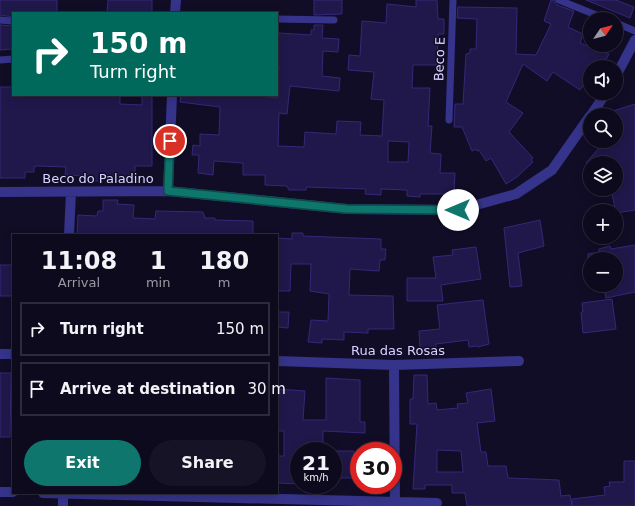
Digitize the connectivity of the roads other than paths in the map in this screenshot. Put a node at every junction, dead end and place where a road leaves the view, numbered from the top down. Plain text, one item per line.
1 (176, 0) edge
2 (453, 0) edge
3 (559, 0) edge
4 (175, 12) edge
5 (589, 12) edge
6 (278, 19) edge
7 (0, 20) edge
8 (334, 20) dead end
9 (11, 21) dead end
10 (623, 26) edge
11 (635, 31) edge
12 (635, 40) edge
13 (12, 59) edge
14 (0, 60) edge
15 (623, 63) edge
16 (172, 96) edge
17 (449, 120) dead end
18 (583, 126) edge
19 (168, 191) junction
20 (0, 192) edge
21 (71, 192) junction
22 (69, 234) edge
23 (0, 354) edge
24 (12, 354) edge
25 (278, 361) edge
26 (519, 361) dead end
27 (394, 365) junction
28 (0, 492) edge
29 (12, 492) edge
30 (63, 494) edge
31 (93, 494) edge
32 (437, 503) dead end
33 (395, 504) edge
34 (63, 506) edge

1 - 4 street
2 - 17 lane, Beco E
3 - 5 lane
6 - 8 lane
7 - 9 lane
10 - 11 lane
12 - 15 street
13 - 14 lane
16 - 19 street
18 - 19 street, Beco do Paladino
19 - 21 street, Beco do Paladino
20 - 21 street, Beco do Paladino
21 - 22 street
23 - 24 street
25 - 27 street, Rua das Rosas
26 - 27 street, Rua das Rosas
27 - 33 street
28 - 29 street
30 - 34 street
31 - 33 street
32 - 33 street

